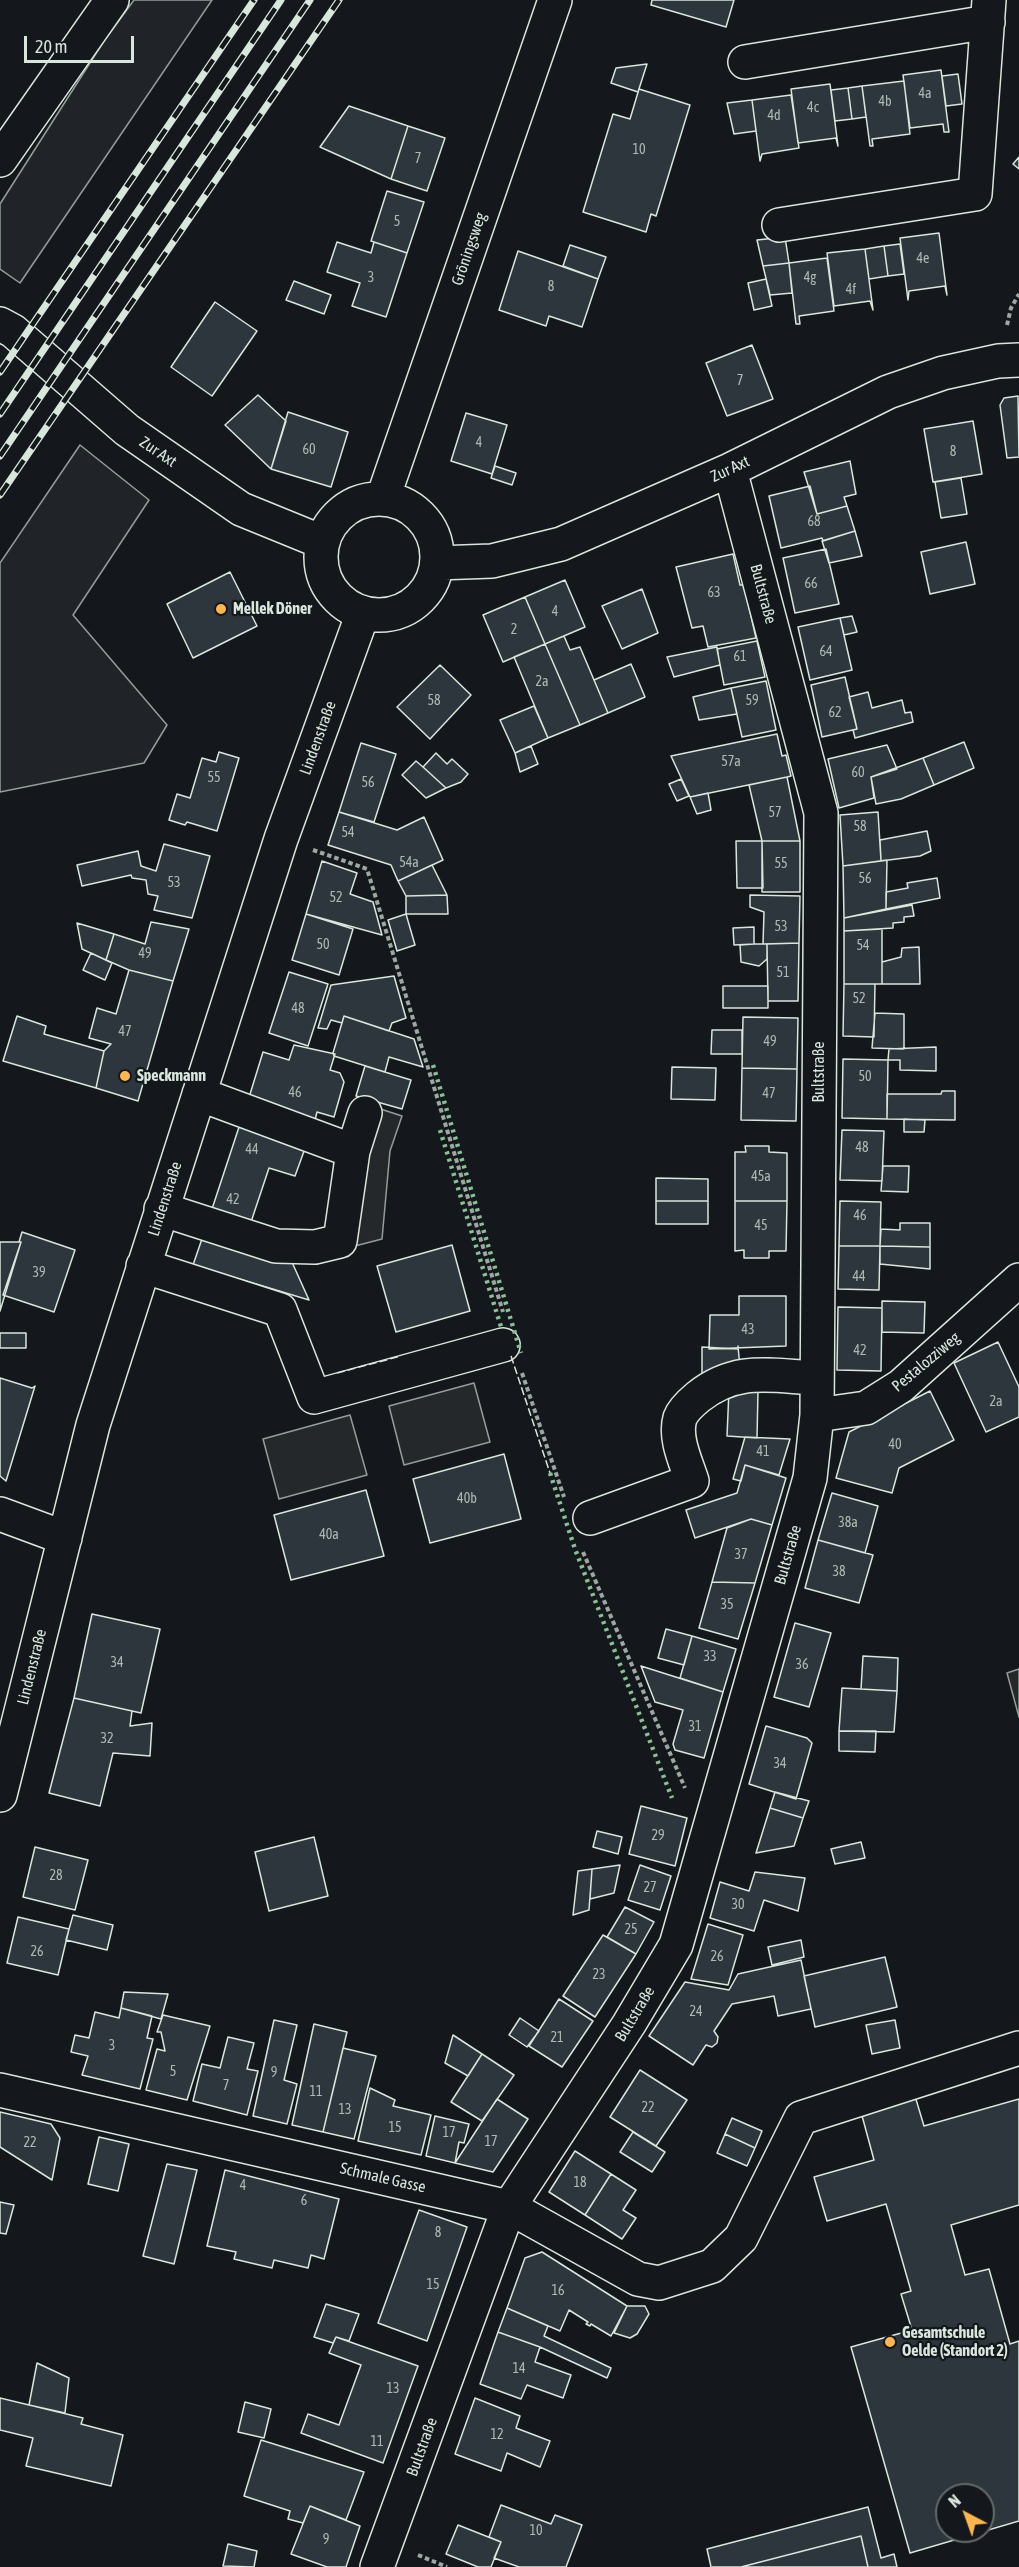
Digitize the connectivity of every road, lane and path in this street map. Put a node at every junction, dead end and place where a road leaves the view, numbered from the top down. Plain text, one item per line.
1 (112, 0) edge
2 (555, 0) edge
3 (988, 11) edge
4 (90, 30) junction
5 (745, 62) dead end
6 (0, 121) edge
7 (0, 160) edge
8 (779, 225) dead end
9 (4, 323) edge
10 (1019, 360) edge
11 (730, 470) junction
12 (383, 498) junction
13 (322, 542) junction
14 (438, 563) junction
15 (363, 613) junction
16 (199, 1095) junction
17 (365, 1113) dead end
18 (352, 1151) junction
19 (161, 1209) junction
20 (143, 1266) junction
21 (1019, 1280) edge
22 (502, 1345) dead end
23 (817, 1378) junction
24 (817, 1416) junction
25 (0, 1514) edge
26 (590, 1518) dead end
27 (65, 1538) junction
28 (7, 1735) edge
29 (0, 1795) edge
30 (1019, 2048) edge
31 (0, 2090) edge
32 (509, 2207) junction
33 (378, 2567) edge

1 - 4 street
2 - 12 street, Gröningsweg
3 - 5 street
3 - 8 street
4 - 6 street
4 - 7 street
9 - 13 street, Zur Axt
10 - 11 street, Zur Axt
11 - 14 street, Zur Axt
11 - 23 street, Bultstraße
12 - 13 street
12 - 14 street
13 - 15 street
14 - 15 street
15 - 16 street, Lindenstraße
16 - 18 street
16 - 19 street, Lindenstraße
17 - 18 street
18 - 19 street
19 - 20 street, Lindenstraße
20 - 22 street
20 - 27 street, Lindenstraße
21 - 24 street, Pestalozziweg
23 - 24 street, Bultstraße
23 - 26 street
24 - 32 street, Bultstraße
25 - 27 street
27 - 28 street, Lindenstraße
28 - 29 street, Lindenstraße
30 - 32 street, Schmale Gasse
31 - 32 street, Schmale Gasse
32 - 33 street, Bultstraße

